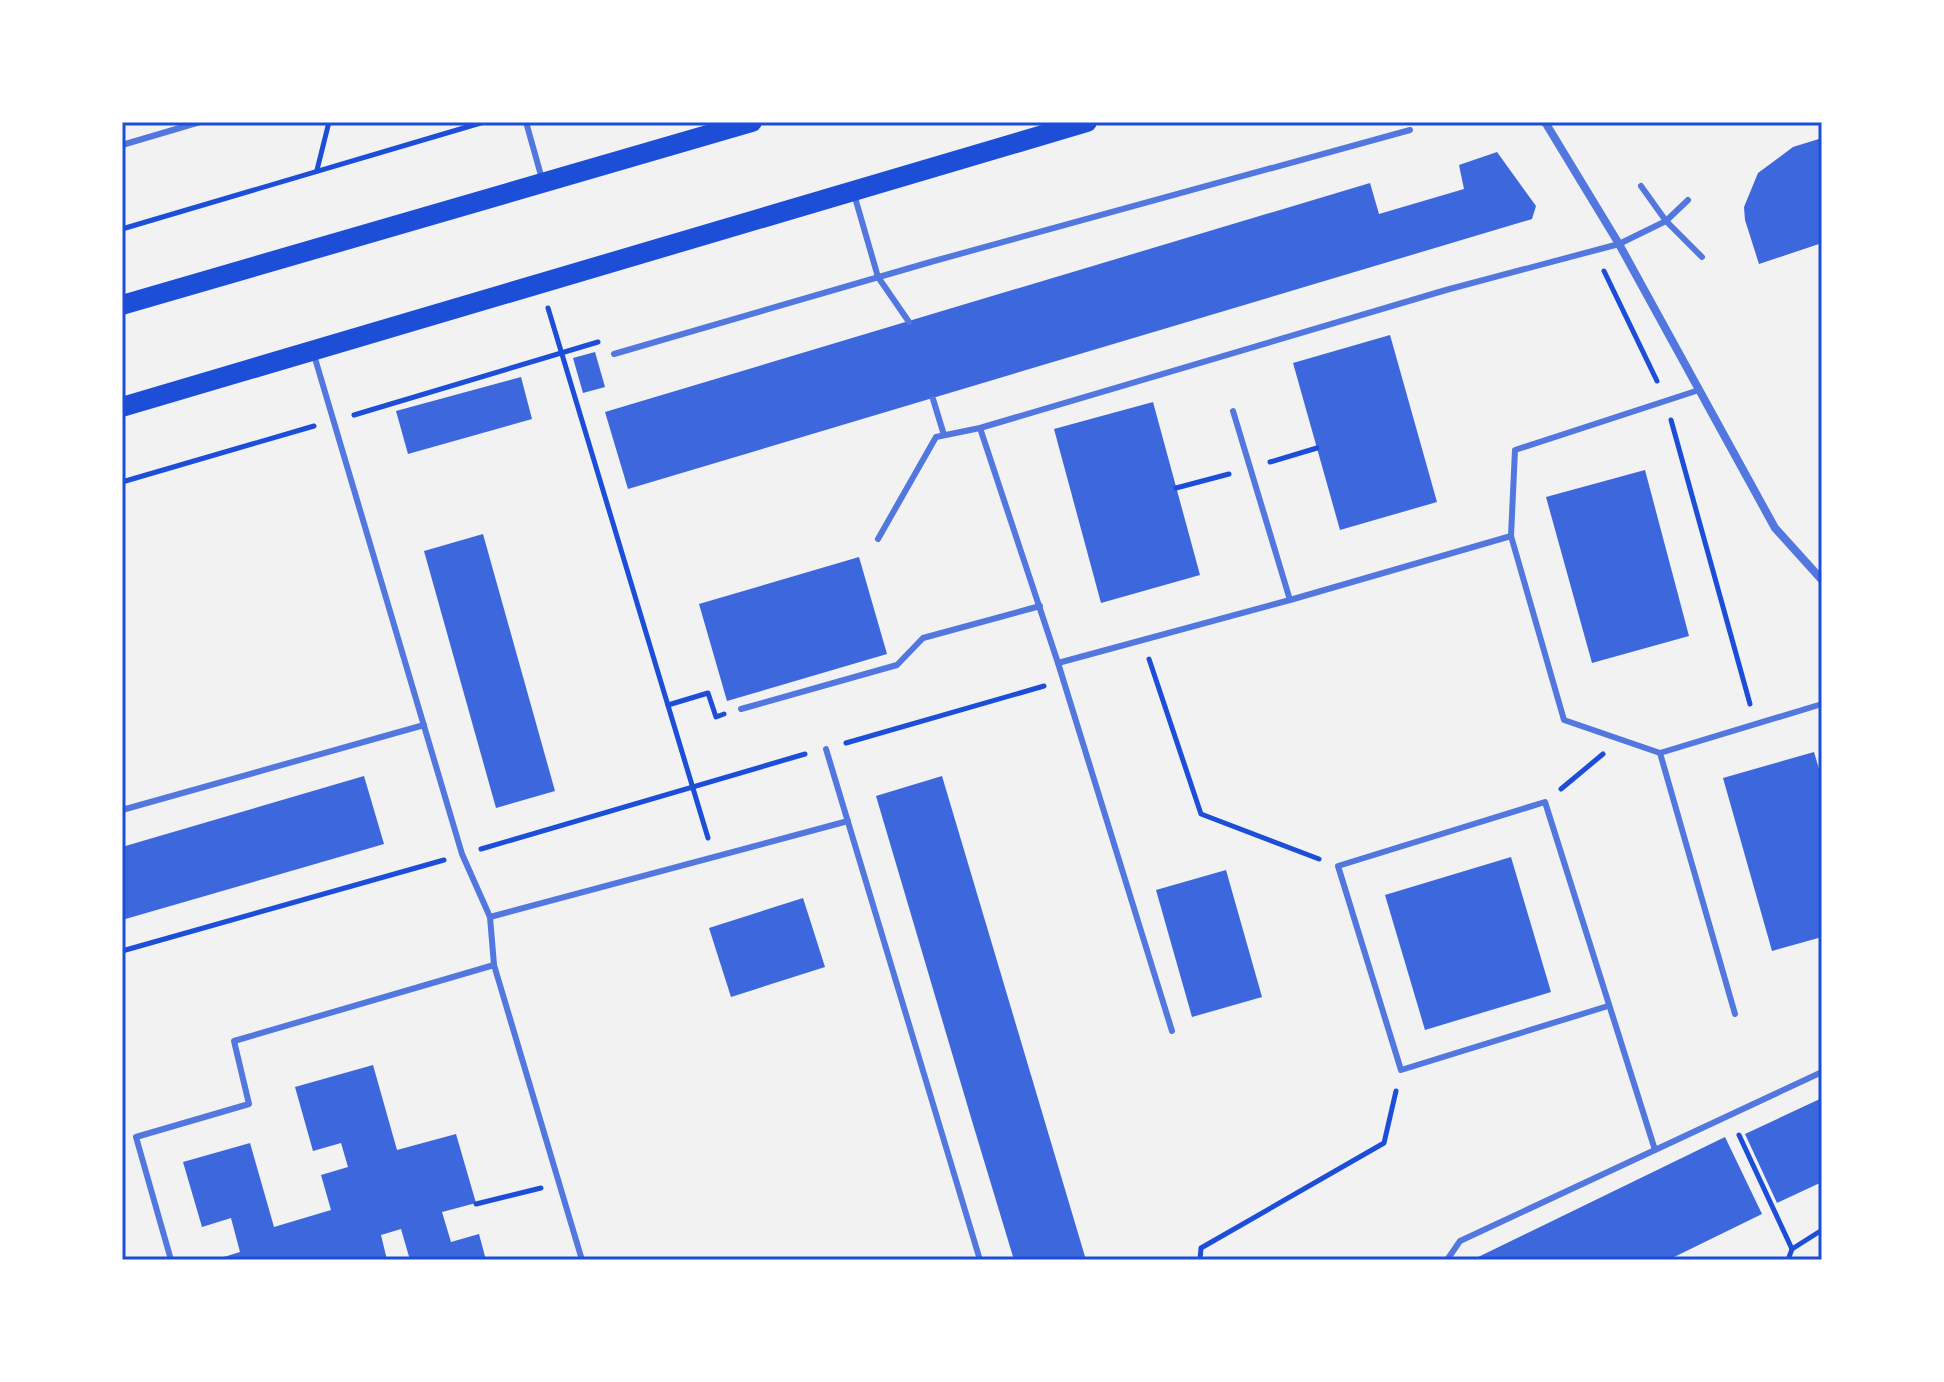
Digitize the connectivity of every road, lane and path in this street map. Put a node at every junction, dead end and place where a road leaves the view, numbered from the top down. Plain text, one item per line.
1 (200, 122) edge
2 (329, 122) edge
3 (484, 122) edge
4 (526, 122) edge
5 (752, 122) edge
6 (1087, 122) edge
7 (1545, 122) edge
8 (1410, 130) dead end
9 (122, 145) edge
10 (317, 171) junction
11 (543, 183) junction
12 (1641, 186) dead end
13 (853, 191) junction
14 (1688, 200) dead end
15 (1666, 221) junction
16 (122, 228) edge
17 (1619, 244) junction
18 (1595, 251) junction
19 (1702, 257) dead end
20 (878, 277) junction
21 (541, 283) junction
22 (122, 305) edge
23 (909, 322) dead end
24 (312, 351) junction
25 (614, 354) dead end
26 (1699, 390) junction
27 (933, 399) dead end
28 (1666, 401) junction
29 (122, 407) edge
30 (1233, 411) dead end
31 (980, 428) junction
32 (944, 435) junction
33 (1511, 536) junction
34 (878, 539) dead end
35 (1822, 580) edge
36 (1290, 600) junction
37 (1040, 606) junction
38 (1142, 639) junction
39 (1058, 663) junction
40 (1063, 680) junction
41 (1822, 704) edge
42 (668, 705) junction
43 (741, 709) joint
44 (1755, 724) junction
45 (424, 725) junction
46 (1621, 740) junction
47 (826, 749) junction
48 (1660, 753) junction
49 (692, 786) junction
50 (1545, 802) junction
51 (122, 810) edge
52 (848, 821) junction
53 (462, 854) junction
54 (714, 859) junction
55 (1338, 866) junction
56 (490, 917) junction
57 (122, 951) edge
58 (494, 965) junction
59 (1608, 1006) junction
60 (1735, 1014) dead end
61 (1172, 1031) dead end
62 (1401, 1070) junction
63 (1822, 1072) edge
64 (1730, 1116) junction
65 (1655, 1150) junction
66 (559, 1184) junction
67 (476, 1204) dead end
68 (1822, 1230) edge
69 (1792, 1249) junction
70 (171, 1260) edge
71 (582, 1260) edge
72 (980, 1260) edge
73 (1200, 1260) edge
74 (1447, 1260) edge
75 (1788, 1260) edge

1 - 9 lane
2 - 10 path
3 - 10 path
4 - 11 lane
5 - 11 main road
6 - 13 main road
7 - 17 street
8 - 20 lane
10 - 16 path
11 - 22 main road
12 - 15 lane
13 - 20 lane
13 - 21 main road
14 - 15 lane
15 - 17 lane
15 - 19 lane
17 - 18 lane
17 - 26 street
18 - 28 path
18 - 31 lane
20 - 23 lane
20 - 25 lane
21 - 24 main road
21 - 42 path
24 - 29 main road
24 - 45 lane
26 - 28 lane
26 - 35 street
27 - 32 lane
28 - 33 lane
28 - 44 path
30 - 36 lane
31 - 32 lane
31 - 37 lane
32 - 34 lane
33 - 36 lane
33 - 46 lane
36 - 38 lane
37 - 39 lane
37 - 43 lane
38 - 39 lane
38 - 55 path
39 - 40 lane
40 - 47 path
40 - 61 lane
41 - 44 lane
42 - 43 path
42 - 49 path
44 - 48 lane
45 - 51 lane
45 - 53 lane
46 - 48 lane
46 - 50 path
47 - 49 path
47 - 52 lane
48 - 60 lane
49 - 53 path
49 - 54 path
50 - 55 lane
50 - 59 lane
52 - 54 lane
52 - 72 lane
53 - 56 lane
53 - 57 path
54 - 56 lane
55 - 62 lane
56 - 58 lane
58 - 66 lane
58 - 70 lane
59 - 62 lane
59 - 65 lane
62 - 73 path
63 - 64 lane
64 - 65 lane
64 - 69 path
65 - 74 lane
66 - 67 path
66 - 71 lane
68 - 69 path
69 - 75 path

